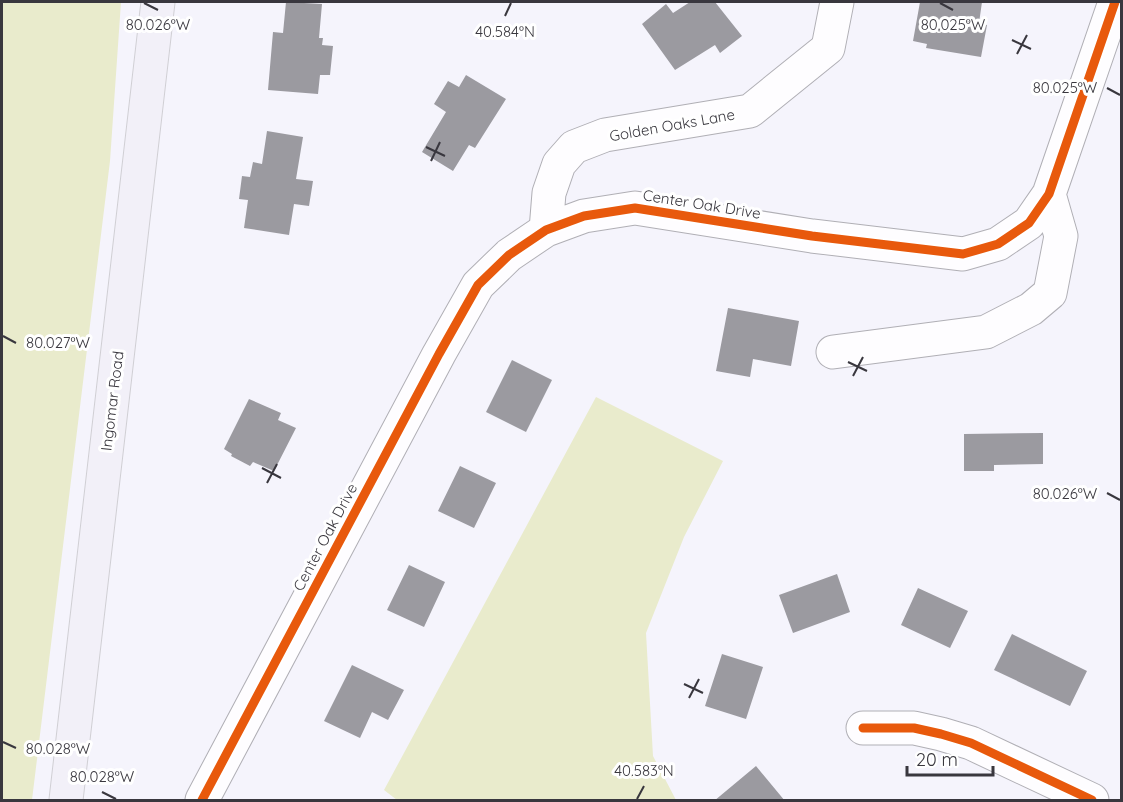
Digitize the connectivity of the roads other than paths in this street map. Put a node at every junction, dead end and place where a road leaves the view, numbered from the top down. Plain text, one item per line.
1 (158, 2) edge
2 (837, 2) edge
3 (1115, 2) edge
4 (1049, 194) junction
5 (546, 230) junction
6 (833, 352) dead end
7 (863, 728) dead end
8 (66, 801) edge
9 (202, 801) edge
10 (1092, 801) edge

1 - 8 main road, Ingomar Road
2 - 5 street, Golden Oaks Lane
3 - 4 street, Center Oak Drive
4 - 5 street, Center Oak Drive
4 - 6 street
5 - 9 street, Center Oak Drive
7 - 10 street

